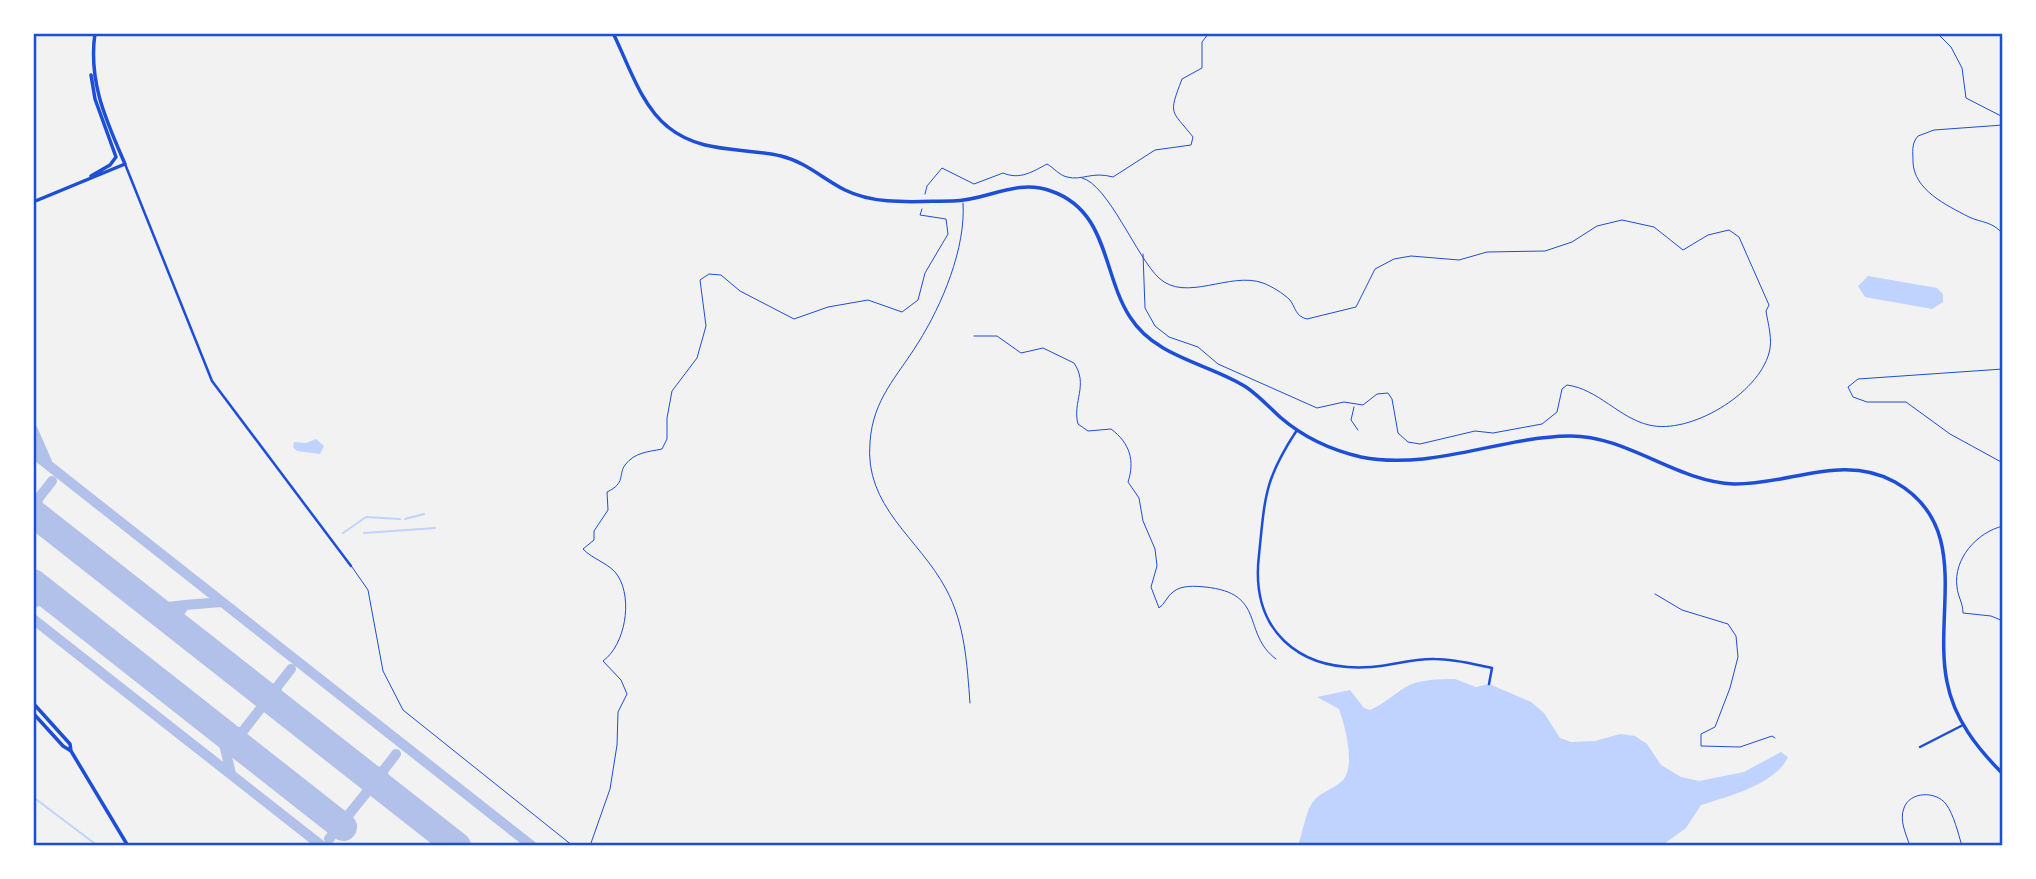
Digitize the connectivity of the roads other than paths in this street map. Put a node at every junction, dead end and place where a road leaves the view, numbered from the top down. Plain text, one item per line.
1 (95, 33) edge
2 (613, 33) edge
3 (93, 52) junction
4 (125, 163) junction
5 (84, 181) junction
6 (963, 201) junction
7 (33, 202) edge
8 (1297, 430) junction
9 (351, 566) joint
10 (1489, 684) dead end
11 (33, 703) edge
12 (970, 703) dead end
13 (33, 713) edge
14 (1963, 725) junction
15 (1920, 747) dead end
16 (71, 751) junction
17 (2003, 774) edge
18 (128, 846) edge
19 (573, 846) edge

1 - 3 main road
2 - 6 main road
3 - 4 main road
3 - 5 main road
4 - 5 main road
4 - 9 street
5 - 7 main road
6 - 8 main road
6 - 12 lane
8 - 10 street
8 - 14 main road
9 - 19 lane
11 - 16 main road
13 - 16 main road
14 - 15 street
14 - 17 main road
16 - 18 main road

